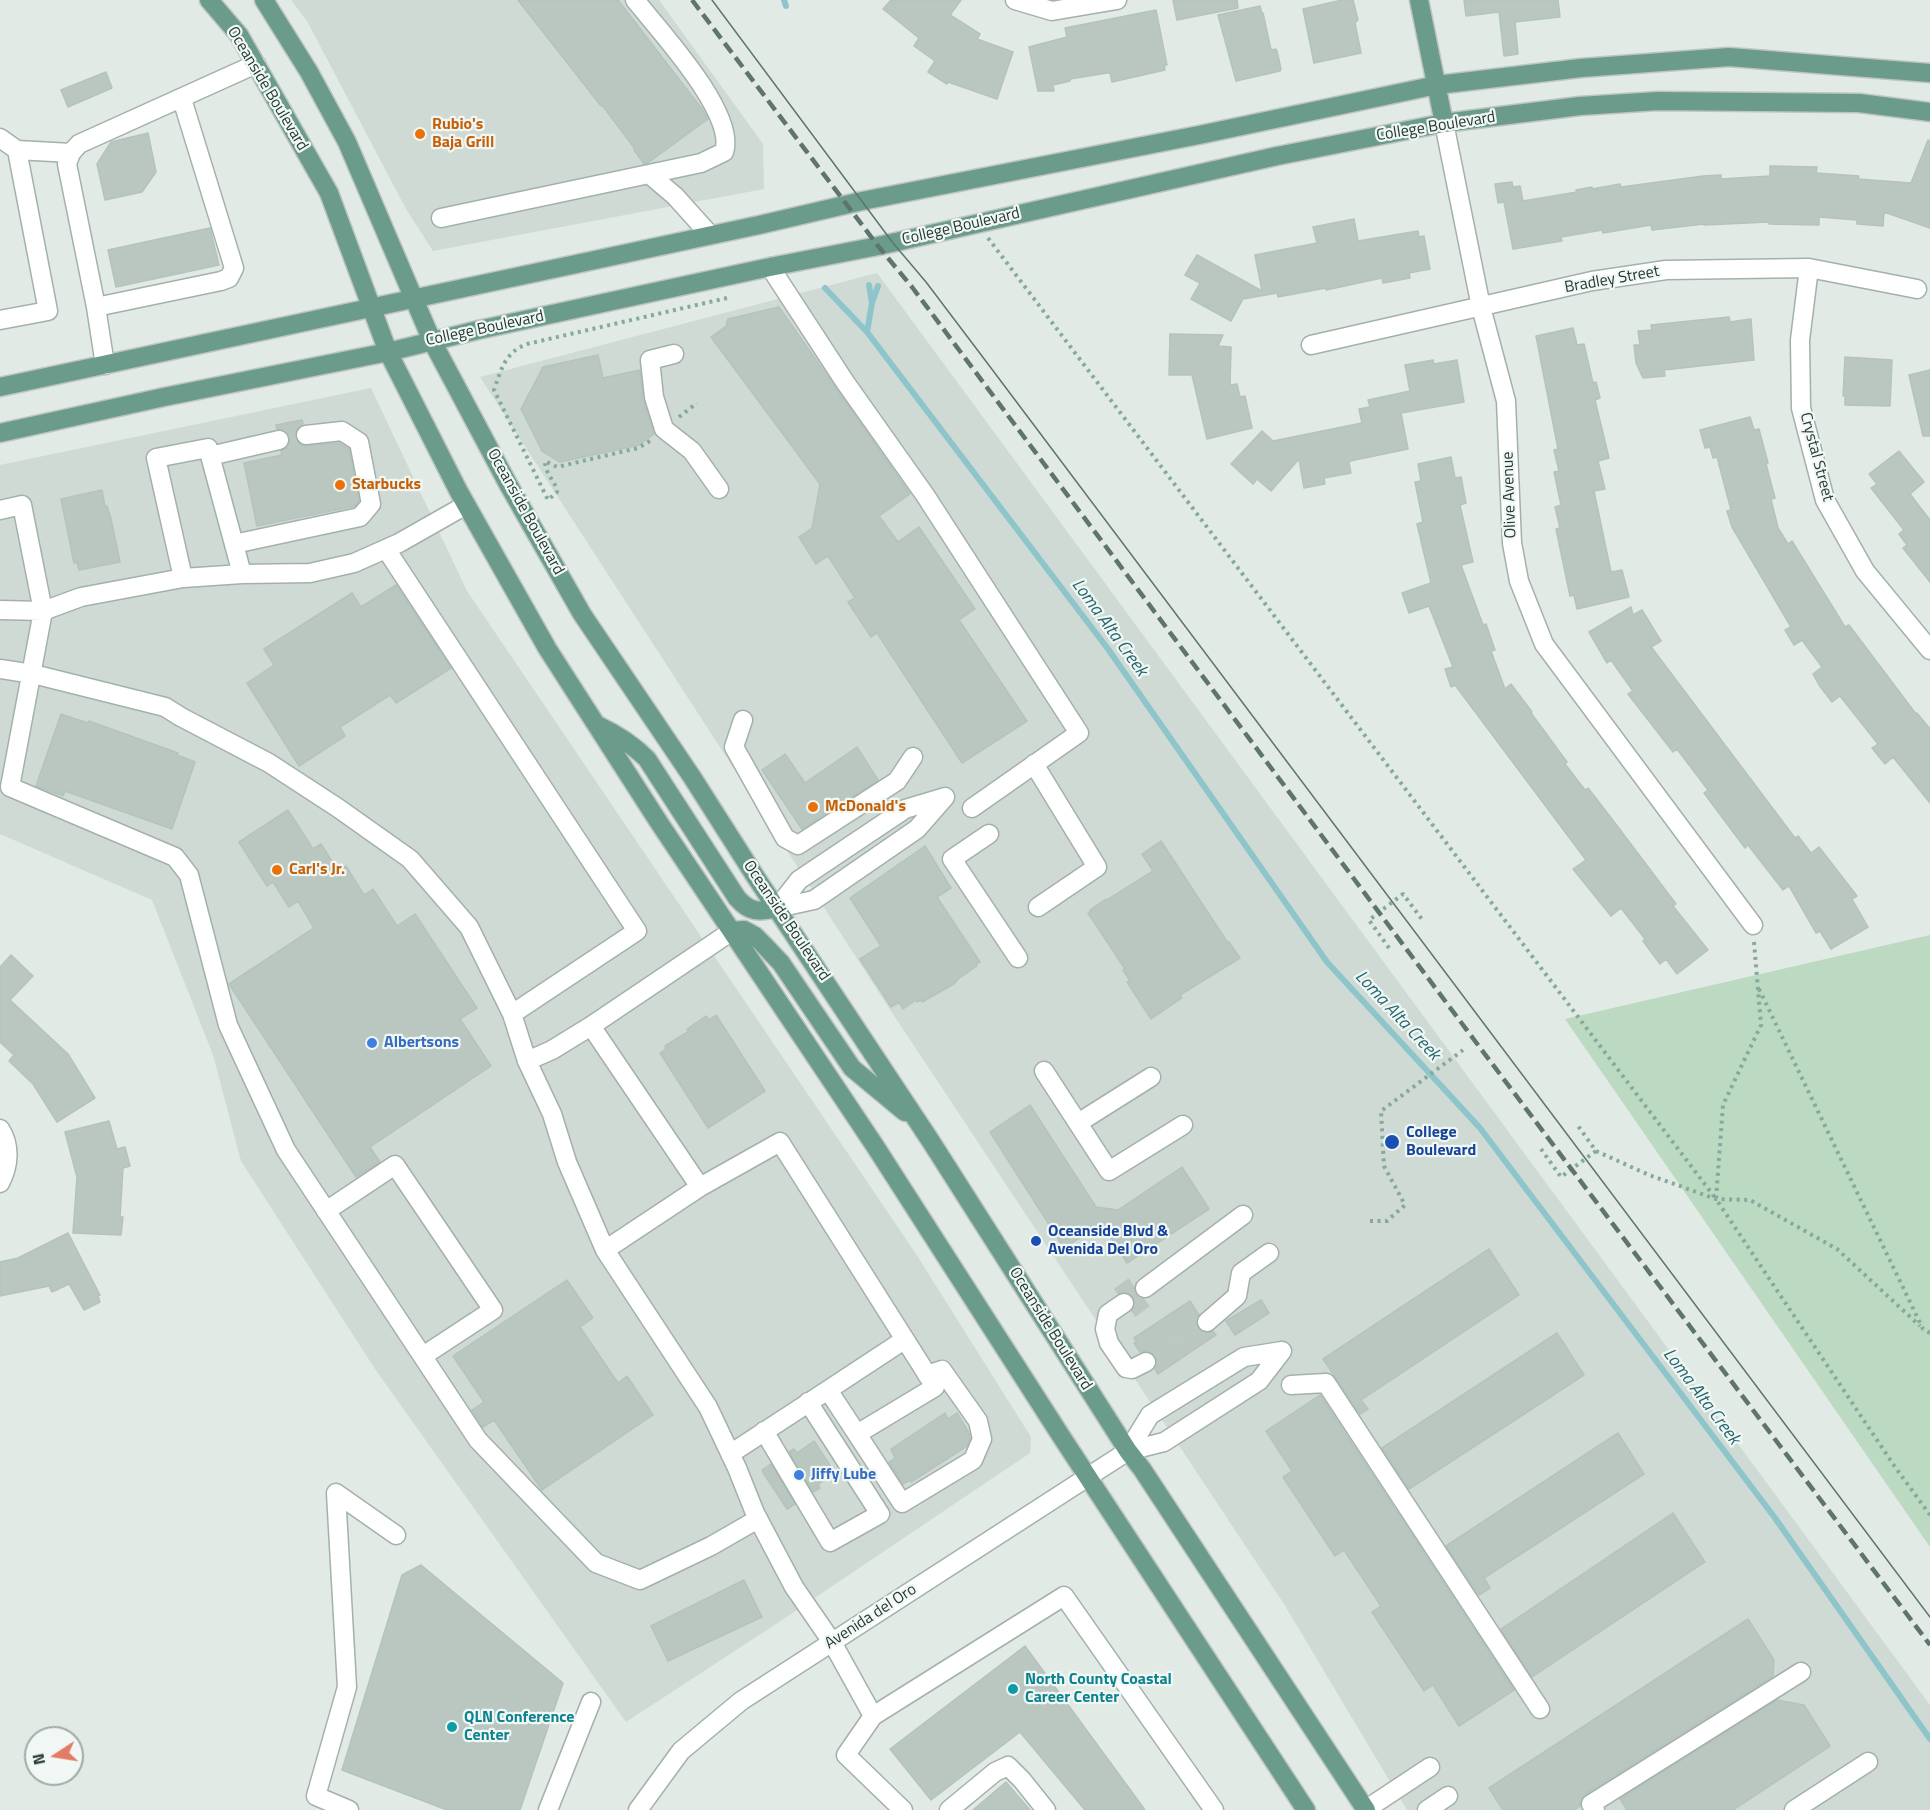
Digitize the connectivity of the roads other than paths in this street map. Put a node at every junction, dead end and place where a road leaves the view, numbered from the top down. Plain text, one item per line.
1 (209, 0) edge
2 (264, 0) edge
3 (635, 0) edge
4 (1015, 0) edge
5 (1117, 0) edge
6 (1419, 0) edge
7 (256, 64) junction
8 (1930, 73) edge
9 (1437, 85) junction
10 (182, 99) junction
11 (1930, 112) edge
12 (1444, 123) junction
13 (0, 138) edge
14 (17, 150) junction
15 (71, 153) junction
16 (649, 174) junction
17 (441, 218) dead end
18 (710, 235) junction
19 (770, 267) junction
20 (1809, 268) junction
21 (1917, 289) dead end
22 (414, 298) junction
23 (372, 307) junction
24 (1481, 307) junction
25 (96, 308) junction
26 (0, 320) edge
27 (432, 341) junction
28 (1311, 345) dead end
29 (388, 352) junction
30 (674, 354) dead end
31 (105, 365) junction
32 (0, 387) edge
33 (0, 433) edge
34 (306, 435) tunnel mouth
35 (279, 440) tunnel mouth
36 (210, 456) junction
37 (719, 489) dead end
38 (466, 505) junction
39 (0, 510) edge
40 (234, 544) junction
41 (386, 549) junction
42 (242, 574) junction
43 (183, 578) junction
44 (0, 610) edge
45 (43, 611) junction
46 (1930, 650) edge
47 (0, 669) edge
48 (33, 674) junction
49 (743, 720) dead end
50 (597, 726) junction
51 (914, 757) dead end
52 (1034, 764) junction
53 (972, 808) dead end
54 (989, 834) dead end
55 (1038, 907) dead end
56 (777, 908) junction
57 (1753, 925) road end
58 (732, 932) junction
59 (1018, 958) dead end
60 (512, 1014) junction
61 (591, 1026) junction
62 (527, 1061) junction
63 (1044, 1071) dead end
64 (1151, 1077) dead end
65 (1078, 1123) junction
66 (920, 1124) junction
67 (1183, 1125) dead end
68 (0, 1129) edge
69 (0, 1183) edge
70 (700, 1187) junction
71 (326, 1211) junction
72 (1244, 1215) dead end
73 (605, 1250) junction
74 (1269, 1253) dead end
75 (1147, 1286) tunnel mouth
76 (1124, 1303) tunnel mouth
77 (1208, 1322) tunnel mouth
78 (904, 1340) junction
79 (423, 1356) junction
80 (1146, 1362) tunnel mouth
81 (927, 1376) junction
82 (1291, 1385) dead end
83 (828, 1390) junction
84 (808, 1402) junction
85 (764, 1431) junction
86 (857, 1434) junction
87 (1128, 1451) junction
88 (730, 1454) junction
89 (1088, 1476) junction
90 (758, 1519) junction
91 (396, 1534) dead end
92 (832, 1642) junction
93 (1801, 1672) dead end
94 (591, 1702) dead end
95 (1540, 1709) dead end
96 (873, 1716) junction
97 (1868, 1762) dead end
98 (1430, 1767) dead end
99 (1448, 1796) dead end
100 (349, 1810) edge
101 (548, 1810) edge
102 (638, 1810) edge
103 (903, 1810) edge
104 (949, 1810) edge
105 (1047, 1810) edge
106 (1214, 1810) edge
107 (1305, 1810) edge
108 (1365, 1810) edge
109 (1427, 1810) edge
110 (1595, 1810) edge
111 (1794, 1810) edge

1 - 7 main road, Oceanside Boulevard
2 - 22 main road, Oceanside Boulevard
3 - 16 street
4 - 5 street
6 - 9 main road, Olive Avenue
7 - 10 street
7 - 23 main road, Oceanside Boulevard
8 - 9 main road
9 - 12 main road, Olive Avenue
9 - 18 main road
10 - 15 street
10 - 25 street
11 - 12 main road, College Boulevard
12 - 19 main road, College Boulevard
12 - 24 street, Olive Avenue
13 - 14 street
14 - 15 street
14 - 26 street
15 - 25 street
16 - 17 street
16 - 18 street
18 - 22 main road
19 - 27 main road, College Boulevard
19 - 52 street
20 - 21 street, Bradley Street
20 - 24 street, Bradley Street
20 - 46 street, Crystal Street
22 - 23 main road
22 - 27 main road, Oceanside Boulevard
23 - 29 main road, Oceanside Boulevard
23 - 31 main road
24 - 28 street, Bradley Street
24 - 57 street, Olive Avenue
25 - 31 street
27 - 29 main road, College Boulevard
27 - 56 main road, Oceanside Boulevard
29 - 33 main road, College Boulevard
29 - 38 main road, Oceanside Boulevard
30 - 37 street
31 - 32 main road
34 - 40 street
35 - 36 street
36 - 40 street
36 - 43 street
38 - 41 street
38 - 50 main road, Oceanside Boulevard
39 - 45 street
40 - 42 street
41 - 42 street
41 - 60 street
42 - 43 street
43 - 45 street
44 - 45 street
45 - 48 street
47 - 48 street
48 - 60 street
48 - 71 street
49 - 51 street
50 - 56 main road
50 - 58 main road, Oceanside Boulevard
52 - 53 street
52 - 55 street
54 - 59 street
56 - 56 street
56 - 66 main road, Oceanside Boulevard
58 - 61 street
58 - 66 main road
58 - 89 main road, Oceanside Boulevard
60 - 62 street
61 - 62 street
61 - 70 street
62 - 73 street
63 - 65 street
64 - 65 street
65 - 67 street
66 - 87 main road, Oceanside Boulevard
68 - 69 street
70 - 73 street
70 - 78 street
71 - 79 street
71 - 79 street
72 - 75 street
73 - 88 street
74 - 77 street
76 - 80 street
78 - 81 street
78 - 83 street
79 - 90 street
81 - 86 street
81 - 86 street
82 - 95 street
83 - 84 street
83 - 86 street
84 - 85 street
84 - 85 street
85 - 88 street
87 - 87 street
87 - 89 street, Avenida del Oro
87 - 108 main road, Oceanside Boulevard
88 - 90 street
89 - 92 street, Avenida del Oro
89 - 107 main road, Oceanside Boulevard
90 - 92 street
91 - 100 street
92 - 96 street
92 - 102 street, Avenida del Oro
93 - 110 street
94 - 101 street
96 - 103 street
96 - 106 street
97 - 111 street
98 - 108 street
99 - 109 street
104 - 105 street

